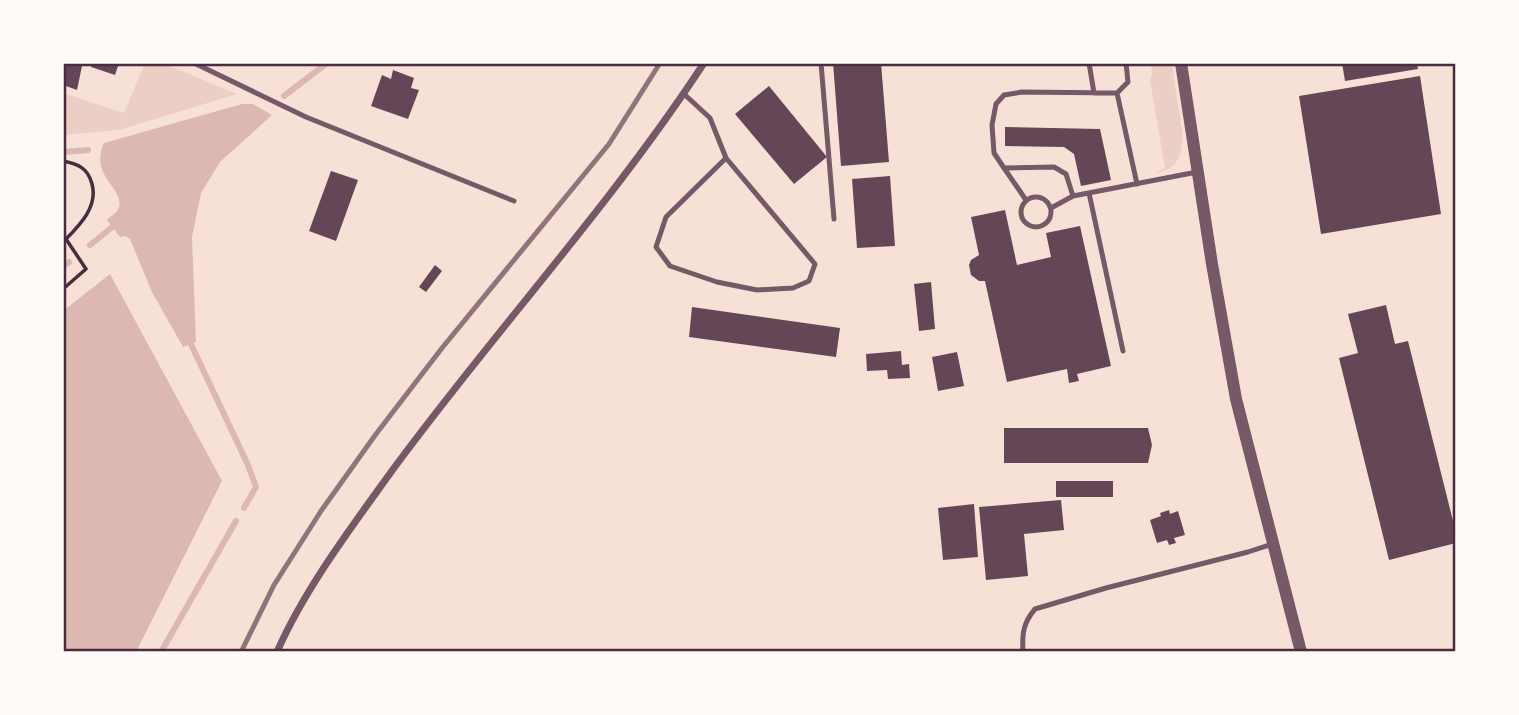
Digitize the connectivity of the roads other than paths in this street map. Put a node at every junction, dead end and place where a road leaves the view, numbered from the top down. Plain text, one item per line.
1 (194, 63) edge
2 (704, 63) edge
3 (821, 63) edge
4 (1089, 63) edge
5 (1126, 63) edge
6 (1181, 63) edge
7 (1094, 93) junction
8 (1117, 93) junction
9 (684, 94) junction
10 (726, 158) junction
11 (1004, 168) junction
12 (1197, 172) junction
13 (1137, 184) junction
14 (1089, 193) junction
15 (1073, 196) junction
16 (1026, 200) junction
17 (514, 201) dead end
18 (1051, 208) junction
19 (834, 219) dead end
20 (1123, 351) dead end
21 (1272, 544) junction
22 (277, 652) edge
23 (1023, 652) edge
24 (1301, 652) edge

1 - 17 lane
2 - 9 street
3 - 19 lane
4 - 7 lane
5 - 8 lane
6 - 12 street
7 - 8 lane
7 - 11 lane
8 - 13 lane
9 - 10 lane
9 - 22 street
10 - 10 lane
11 - 15 lane
11 - 16 lane
12 - 13 lane
12 - 21 street
13 - 14 lane
14 - 15 lane
14 - 20 lane
15 - 18 lane
16 - 18 lane
16 - 18 lane
21 - 23 lane
21 - 24 street

